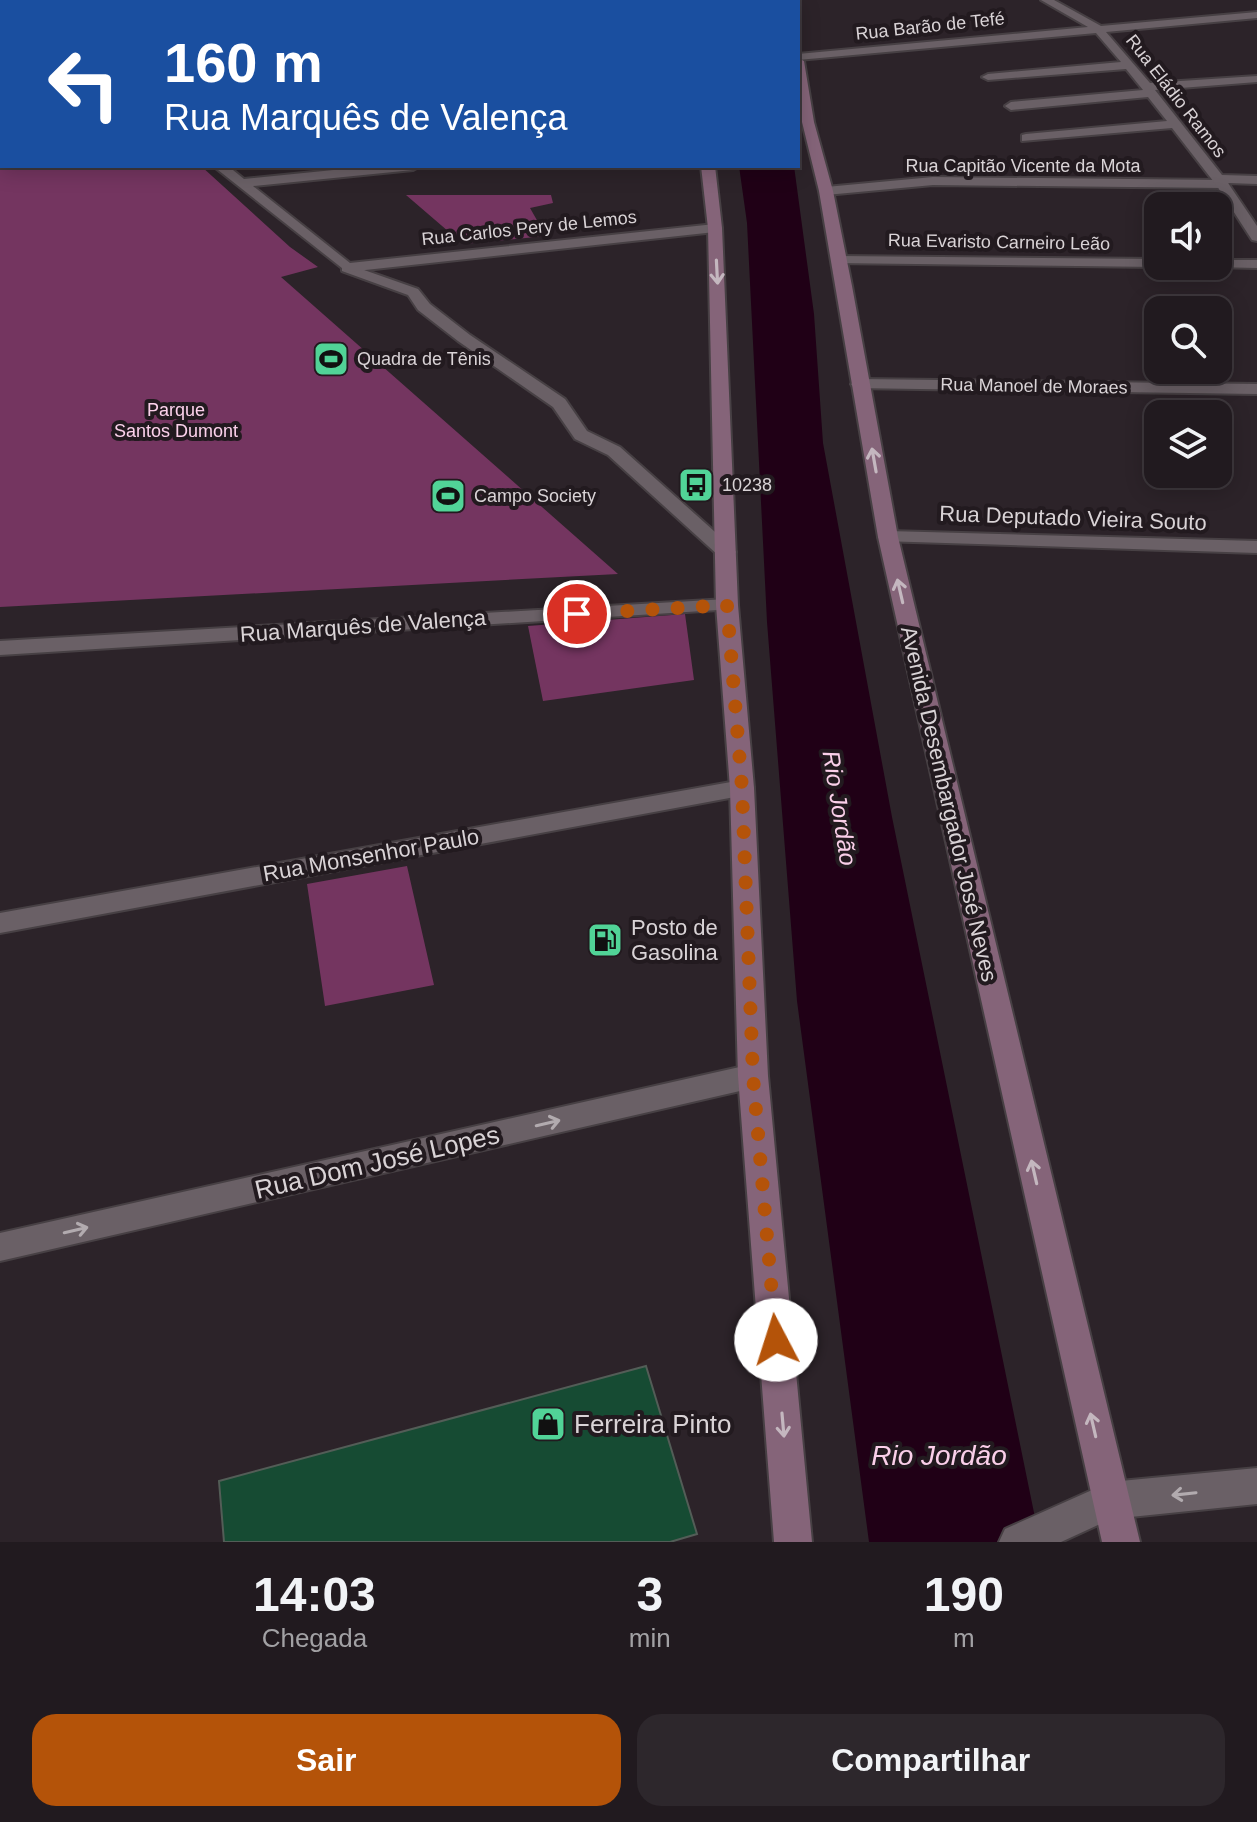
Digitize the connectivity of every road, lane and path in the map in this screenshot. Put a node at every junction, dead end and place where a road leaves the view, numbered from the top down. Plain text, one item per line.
1 (1046, 0) edge
2 (1257, 15) edge
3 (1097, 28) junction
4 (800, 59) edge
5 (1129, 65) junction
6 (800, 72) edge
7 (988, 77) dead end
8 (1257, 79) edge
9 (1151, 90) junction
10 (1011, 106) dead end
11 (1177, 124) junction
12 (1026, 138) dead end
13 (222, 168) edge
14 (393, 168) edge
15 (708, 168) edge
16 (1257, 180) edge
17 (1220, 182) junction
18 (240, 183) junction
19 (826, 191) junction
20 (715, 228) junction
21 (1257, 237) edge
22 (839, 260) junction
23 (1144, 263) edge
24 (1232, 264) edge
25 (1257, 264) edge
26 (347, 268) junction
27 (860, 384) junction
28 (1257, 389) edge
29 (888, 537) junction
30 (1257, 547) edge
31 (726, 552) junction
32 (727, 605) junction
33 (0, 648) edge
34 (742, 788) junction
35 (0, 923) edge
36 (753, 1076) junction
37 (0, 1247) edge
38 (1257, 1486) edge
39 (1110, 1501) junction
40 (793, 1542) edge
41 (1018, 1542) edge
42 (1121, 1542) edge

1 - 3 street, Rua Eládio Ramos
2 - 3 street, Rua Barão de Tefé
3 - 4 street, Rua Barão de Tefé
3 - 5 street, Rua Eládio Ramos
5 - 7 street
5 - 9 street, Rua Eládio Ramos
6 - 19 main road, Avenida Desembargador José Neves
8 - 9 street
9 - 10 street
9 - 11 street, Rua Eládio Ramos
11 - 12 street
11 - 17 street, Rua Eládio Ramos
13 - 18 street
14 - 18 street
15 - 20 main road
16 - 17 street, Rua Capitão Vicente da Mota
17 - 19 street, Rua Capitão Vicente da Mota
17 - 21 street, Rua Eládio Ramos
18 - 26 street
19 - 22 main road, Avenida Desembargador José Neves
20 - 26 street, Rua Carlos Pery de Lemos
20 -> 31 main road
22 - 23 street, Rua Evaristo Carneiro Leão
22 - 27 main road, Avenida Desembargador José Neves
24 - 25 street
26 - 31 street
27 - 28 street, Rua Manoel de Moraes
29 -> 27 main road, Avenida Desembargador José Neves
29 - 30 street, Rua Deputado Vieira Souto
39 -> 29 main road, Avenida Desembargador José Neves
31 - 32 main road
32 - 33 street, Rua Marquês de Valença
32 - 34 main road
34 - 35 street, Rua Monsenhor Paulo
34 - 36 main road
37 -> 36 street, Rua Dom José Lopes
36 -> 40 main road
38 -> 39 street
39 - 41 street
39 - 42 main road, Avenida Desembargador José Neves

